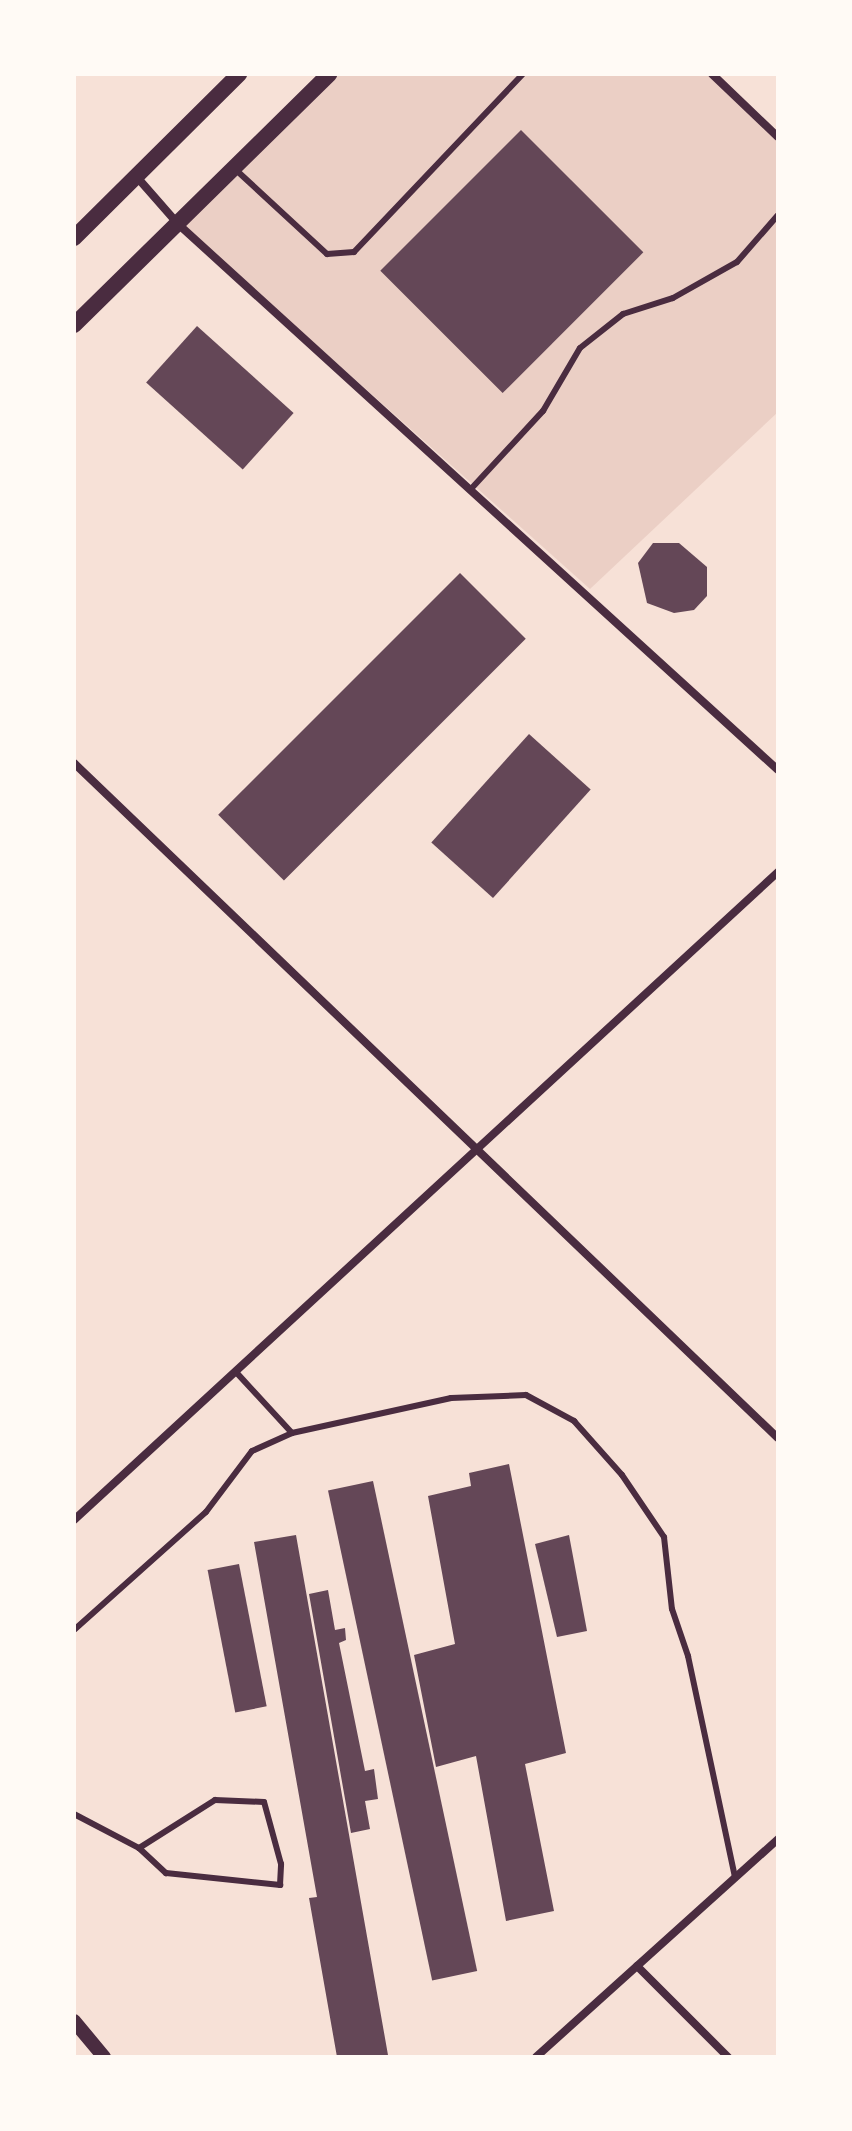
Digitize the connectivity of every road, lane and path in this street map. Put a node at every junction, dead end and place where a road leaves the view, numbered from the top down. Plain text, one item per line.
1 (239, 74) edge
2 (329, 74) edge
3 (523, 74) edge
4 (712, 74) edge
5 (778, 137) edge
6 (234, 168) junction
7 (135, 175) junction
8 (778, 215) edge
9 (178, 224) junction
10 (74, 238) edge
11 (74, 325) edge
12 (470, 490) junction
13 (74, 763) edge
14 (778, 770) edge
15 (778, 872) edge
16 (476, 1152) junction
17 (236, 1372) junction
18 (292, 1433) junction
19 (778, 1438) edge
20 (74, 1520) edge
21 (74, 1630) edge
22 (74, 1814) edge
23 (778, 1839) edge
24 (139, 1848) junction
25 (735, 1878) junction
26 (637, 1966) junction
27 (74, 2021) edge
28 (104, 2057) edge
29 (536, 2057) edge
30 (728, 2057) edge

1 - 7 main road
2 - 6 main road
3 - 6 lane
4 - 5 street
6 - 9 main road
7 - 9 street
7 - 10 main road
8 - 12 lane
9 - 11 main road
9 - 12 street
12 - 14 street
13 - 16 street
15 - 16 street
16 - 17 street
16 - 19 street
17 - 18 lane
17 - 20 street
18 - 21 lane
18 - 25 lane
22 - 24 lane
23 - 25 street
24 - 24 lane
25 - 26 street
26 - 29 street
26 - 30 street
27 - 28 street

